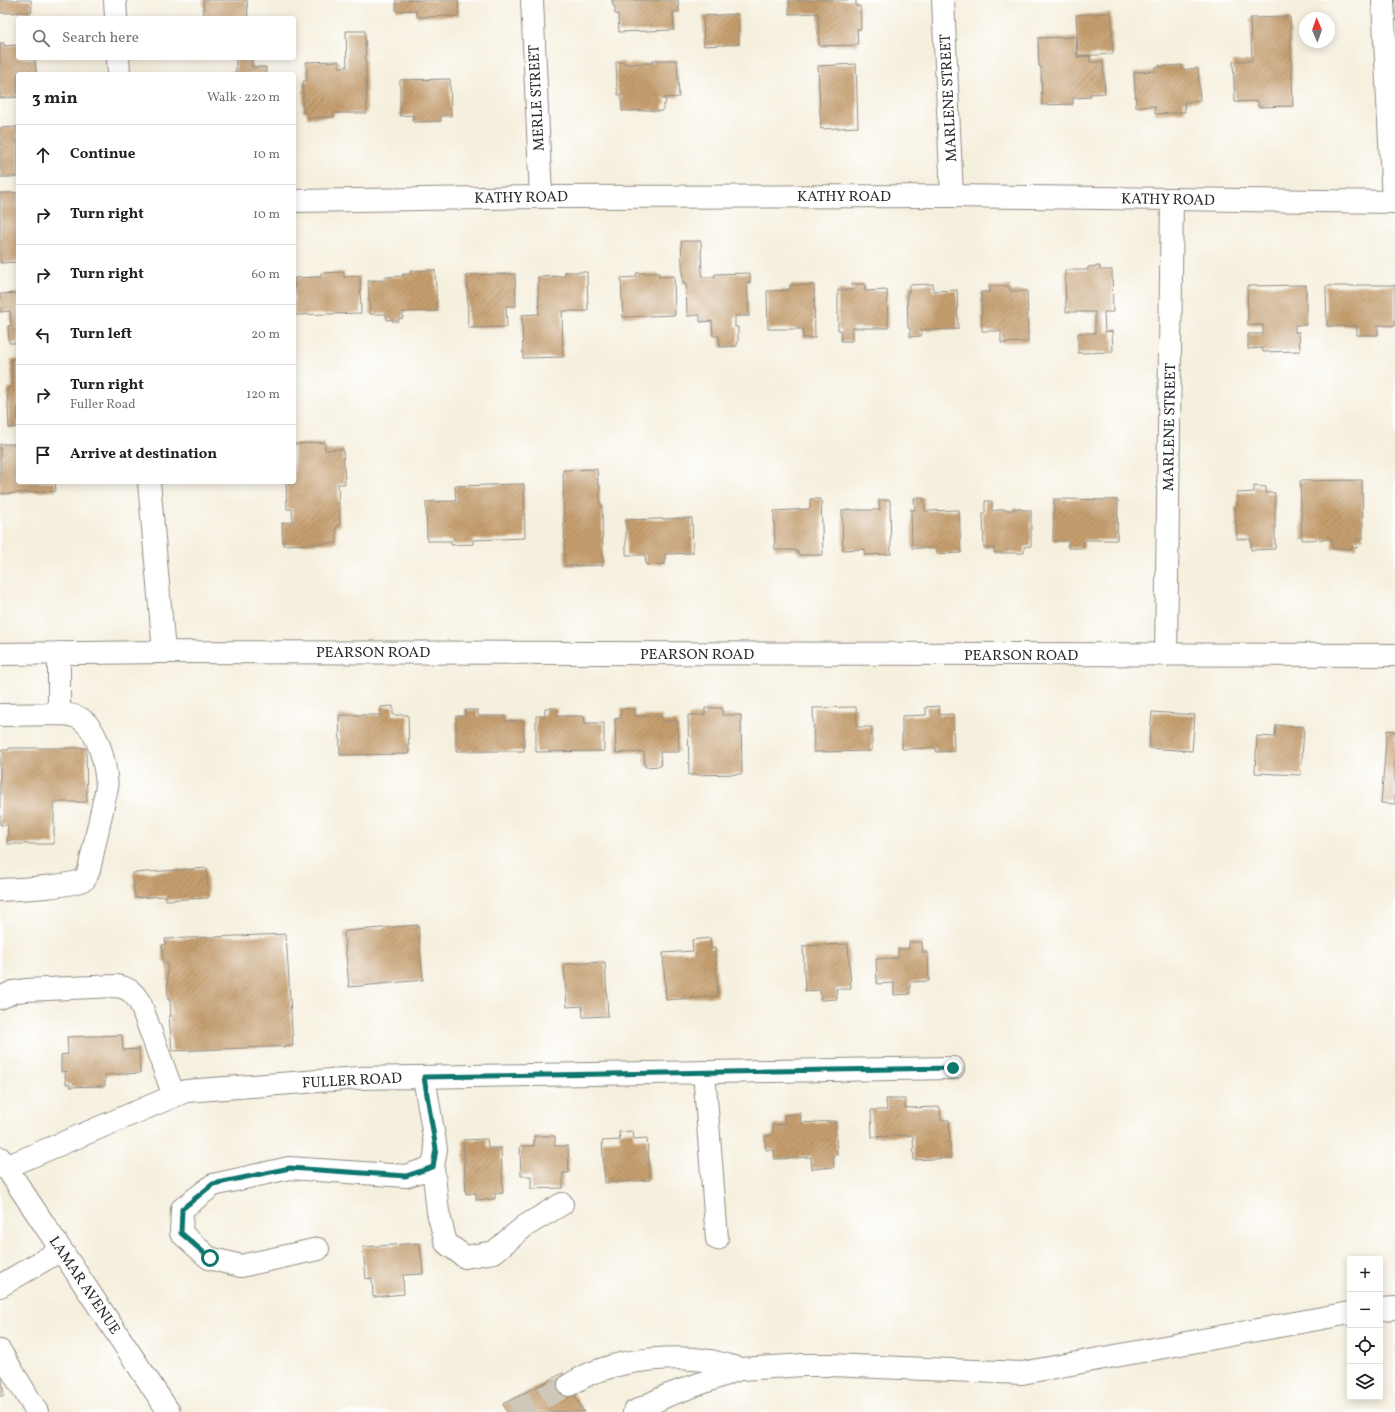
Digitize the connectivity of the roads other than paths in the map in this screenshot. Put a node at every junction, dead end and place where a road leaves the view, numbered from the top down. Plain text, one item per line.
1 (115, 0) edge
2 (532, 0) edge
3 (943, 0) edge
4 (1384, 0) edge
5 (116, 16) edge
6 (118, 60) edge
7 (119, 72) edge
8 (952, 196) junction
9 (541, 197) junction
10 (1172, 198) junction
11 (296, 201) edge
12 (1394, 202) edge
13 (149, 484) edge
14 (164, 652) junction
15 (59, 653) junction
16 (0, 654) edge
17 (1166, 655) junction
18 (1395, 655) edge
19 (59, 714) junction
20 (0, 715) edge
21 (0, 890) edge
22 (0, 998) edge
23 (953, 1068) dead end
24 (704, 1072) junction
25 (424, 1077) junction
26 (174, 1096) junction
27 (2, 1164) edge
28 (433, 1167) junction
29 (562, 1204) dead end
30 (717, 1239) dead end
31 (318, 1249) dead end
32 (62, 1250) junction
33 (0, 1286) edge
34 (1395, 1308) edge
35 (1383, 1309) edge
36 (1347, 1314) edge
37 (0, 1351) edge
38 (740, 1369) junction
39 (569, 1385) tunnel mouth
40 (37, 1412) edge
41 (169, 1412) edge
42 (634, 1412) edge

1 - 5 main road
2 - 9 main road, MERLE STREET
3 - 8 main road, MARLENE STREET
4 - 12 main road
6 - 7 main road
8 - 9 main road, KATHY ROAD
8 - 10 main road, KATHY ROAD
9 - 11 main road, KATHY ROAD
10 - 12 main road, KATHY ROAD
10 - 17 main road, MARLENE STREET
13 - 14 main road
14 - 15 main road, PEARSON ROAD
14 - 17 main road, PEARSON ROAD
15 - 16 main road, PEARSON ROAD
15 - 19 main road
17 - 18 main road, PEARSON ROAD
19 - 20 main road
19 - 21 main road
22 - 26 main road
23 - 24 main road, FULLER ROAD
24 - 25 main road, FULLER ROAD
24 - 30 main road
25 - 26 main road, FULLER ROAD
25 - 28 main road
26 - 27 main road, FULLER ROAD
27 - 32 main road, LAMAR AVENUE
28 - 29 main road
28 - 31 main road
32 - 33 main road
32 - 41 main road, LAMAR AVENUE
34 - 35 main road
36 - 38 main road
37 - 40 main road
38 - 39 main road
38 - 42 main road

